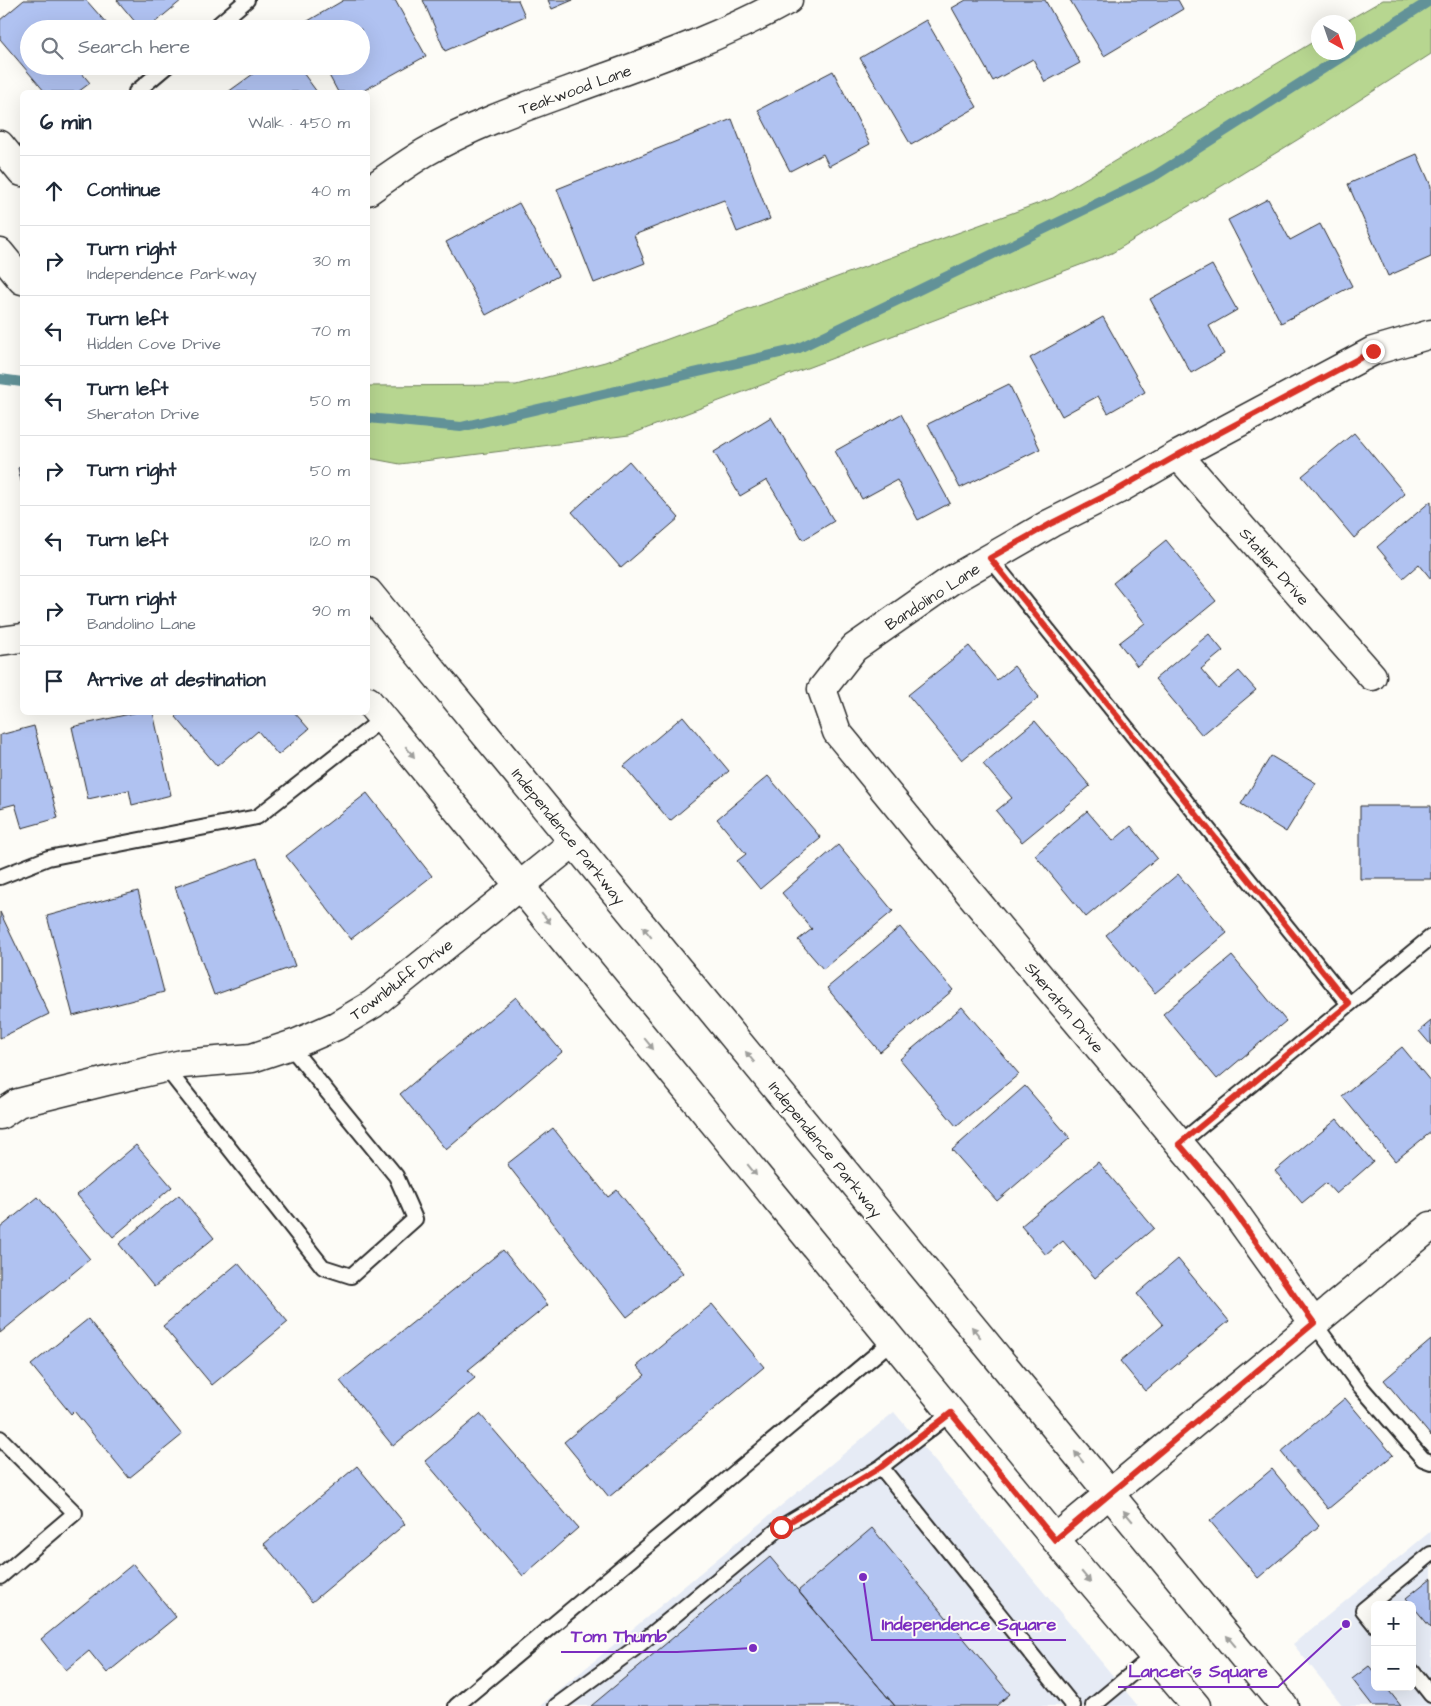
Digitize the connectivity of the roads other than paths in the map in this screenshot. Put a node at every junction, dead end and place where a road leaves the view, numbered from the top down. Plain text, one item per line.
1 (247, 0) edge
2 (788, 0) edge
3 (223, 20) edge
4 (156, 75) edge
5 (138, 90) edge
6 (0, 145) edge
7 (20, 170) edge
8 (370, 190) edge
9 (0, 253) edge
10 (20, 278) edge
11 (1431, 334) edge
12 (1178, 455) junction
13 (990, 558) junction
14 (370, 594) edge
15 (20, 638) edge
16 (0, 642) edge
17 (1372, 676) dead end
18 (822, 689) joint
19 (375, 710) edge
20 (369, 715) edge
21 (574, 842) junction
22 (0, 877) edge
23 (519, 886) junction
24 (1431, 937) edge
25 (1349, 1004) junction
26 (289, 1045) junction
27 (166, 1068) junction
28 (0, 1115) edge
29 (1179, 1144) junction
30 (1431, 1226) edge
31 (1314, 1323) junction
32 (892, 1341) junction
33 (951, 1413) junction
34 (0, 1438) edge
35 (1431, 1462) edge
36 (881, 1467) junction
37 (1110, 1495) junction
38 (1055, 1540) junction
39 (1431, 1554) edge
40 (0, 1578) edge
41 (1374, 1601) edge
42 (1371, 1603) edge
43 (1371, 1620) edge
44 (1153, 1656) junction
45 (1416, 1676) edge
46 (1431, 1695) edge
47 (456, 1706) edge
48 (556, 1706) edge
49 (1073, 1706) edge
50 (1093, 1706) edge
51 (1196, 1706) edge
52 (1284, 1706) edge

1 - 3 lane
2 - 8 street, Teakwood Lane
4 - 5 lane
6 - 7 street
9 - 10 street
11 - 12 street, Bandolino Lane
12 - 13 street, Bandolino Lane
12 - 17 street, Statler Drive
13 - 18 street, Bandolino Lane
13 - 25 lane
14 - 21 street, Independence Parkway
15 - 16 street
18 - 29 street, Sheraton Drive
19 -> 23 street
20 - 22 lane
21 - 23 street, Townbluff Drive
37 -> 21 street, Independence Parkway
23 - 26 street, Townbluff Drive
23 -> 32 street
24 - 25 lane
25 - 29 lane
26 - 27 street, Townbluff Drive
26 - 27 lane
27 - 28 street, Townbluff Drive
29 - 31 street, Sheraton Drive
30 - 31 street
31 - 35 lane
31 - 37 street
32 - 33 street
32 - 47 lane
33 - 36 lane
33 - 38 street
34 - 40 lane
36 - 48 lane
36 - 49 lane
37 - 38 street
52 -> 37 street, Independence Parkway
38 -> 44 street
39 - 41 lane
42 - 43 lane
44 - 50 lane
44 - 51 street
45 - 46 lane

